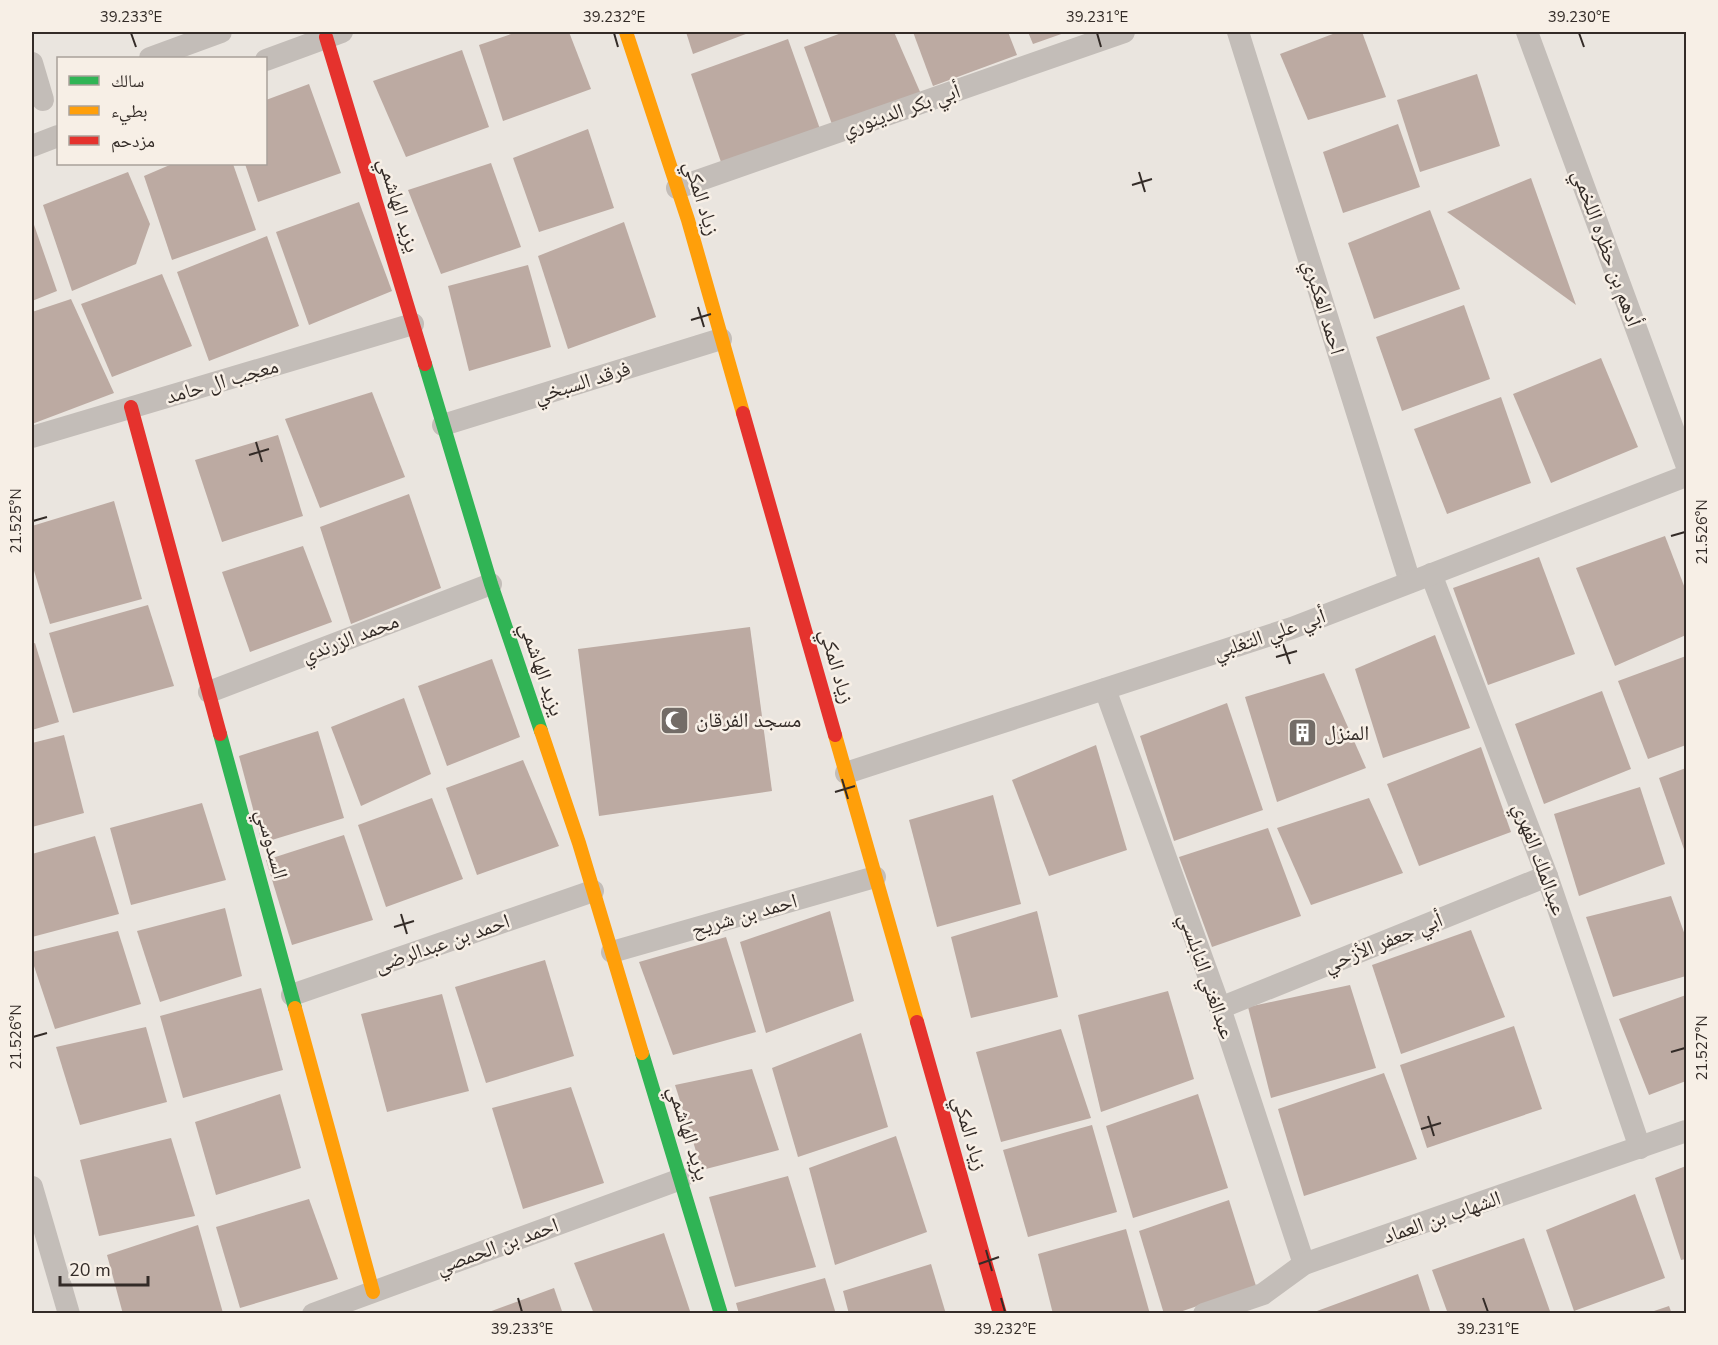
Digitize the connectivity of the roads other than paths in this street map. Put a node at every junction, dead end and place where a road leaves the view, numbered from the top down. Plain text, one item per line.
1 (221, 32) edge
2 (626, 32) edge
3 (1124, 32) edge
4 (1238, 32) edge
5 (1527, 32) edge
6 (334, 34) edge
7 (153, 57) edge
8 (267, 60) edge
9 (32, 63) edge
10 (44, 99) edge
11 (57, 136) edge
12 (32, 146) edge
13 (677, 188) junction
14 (413, 324) junction
15 (721, 339) junction
16 (131, 408) junction
17 (443, 425) junction
18 (32, 437) edge
19 (1686, 464) edge
20 (1686, 476) edge
21 (1421, 578) junction
22 (491, 584) junction
23 (1105, 689) junction
24 (209, 692) junction
25 (846, 773) junction
26 (1547, 876) junction
27 (875, 877) junction
28 (593, 891) junction
29 (612, 952) junction
30 (292, 995) junction
31 (1220, 1008) junction
32 (1686, 1131) edge
33 (1640, 1148) junction
34 (681, 1179) junction
35 (32, 1186) edge
36 (1304, 1264) junction
37 (373, 1292) junction
38 (69, 1314) edge
39 (313, 1314) edge
40 (721, 1314) edge
41 (1000, 1314) edge
42 (1204, 1314) edge

1 - 7 street
2 - 13 street, زياد المكي
3 - 13 street, أبي بكر الدينوري
4 - 21 street, احمد العكبري
5 - 19 street, أدهم بن حظره اللخمي
6 - 8 street
6 - 14 street, يزيد الهاشمي
9 - 10 street
11 - 12 street
13 - 15 street, زياد المكي
14 - 16 street, معجب ال حامد
14 - 17 street, يزيد الهاشمي
15 - 17 street, فرقد السبخي
15 - 25 street, زياد المكي
16 - 18 street, معجب ال حامد
16 - 24 street, السدوسي
17 - 22 street, يزيد الهاشمي
20 - 21 street, أبي علي التغلبي
21 - 23 street, أبي علي التغلبي
21 - 26 street, عبدالملك الفهري
22 - 24 street, محمد الزرندي
22 - 28 street, يزيد الهاشمي
23 - 25 street, أبي علي التغلبي
23 - 31 street, عبدالغني النابلسي
24 - 30 street, السدوسي
25 - 27 street, زياد المكي
26 - 31 street, أبي جعفر الأزحي
26 - 33 street, عبدالملك الفهري
27 - 29 street, احمد بن شريح
27 - 41 street, زياد المكي
28 - 29 street, يزيد الهاشمي
28 - 30 street, احمد بن عبدالرضى
29 - 34 street, يزيد الهاشمي
30 - 37 street, السدوسي
31 - 36 street, عبدالغني النابلسي
32 - 33 street, الشهاب بن العماد
33 - 36 street, الشهاب بن العماد
34 - 37 street, احمد بن الحمصي
34 - 40 street, يزيد الهاشمي
35 - 38 street
36 - 42 street, الشهاب بن العماد
37 - 39 street, احمد بن الحمصي

